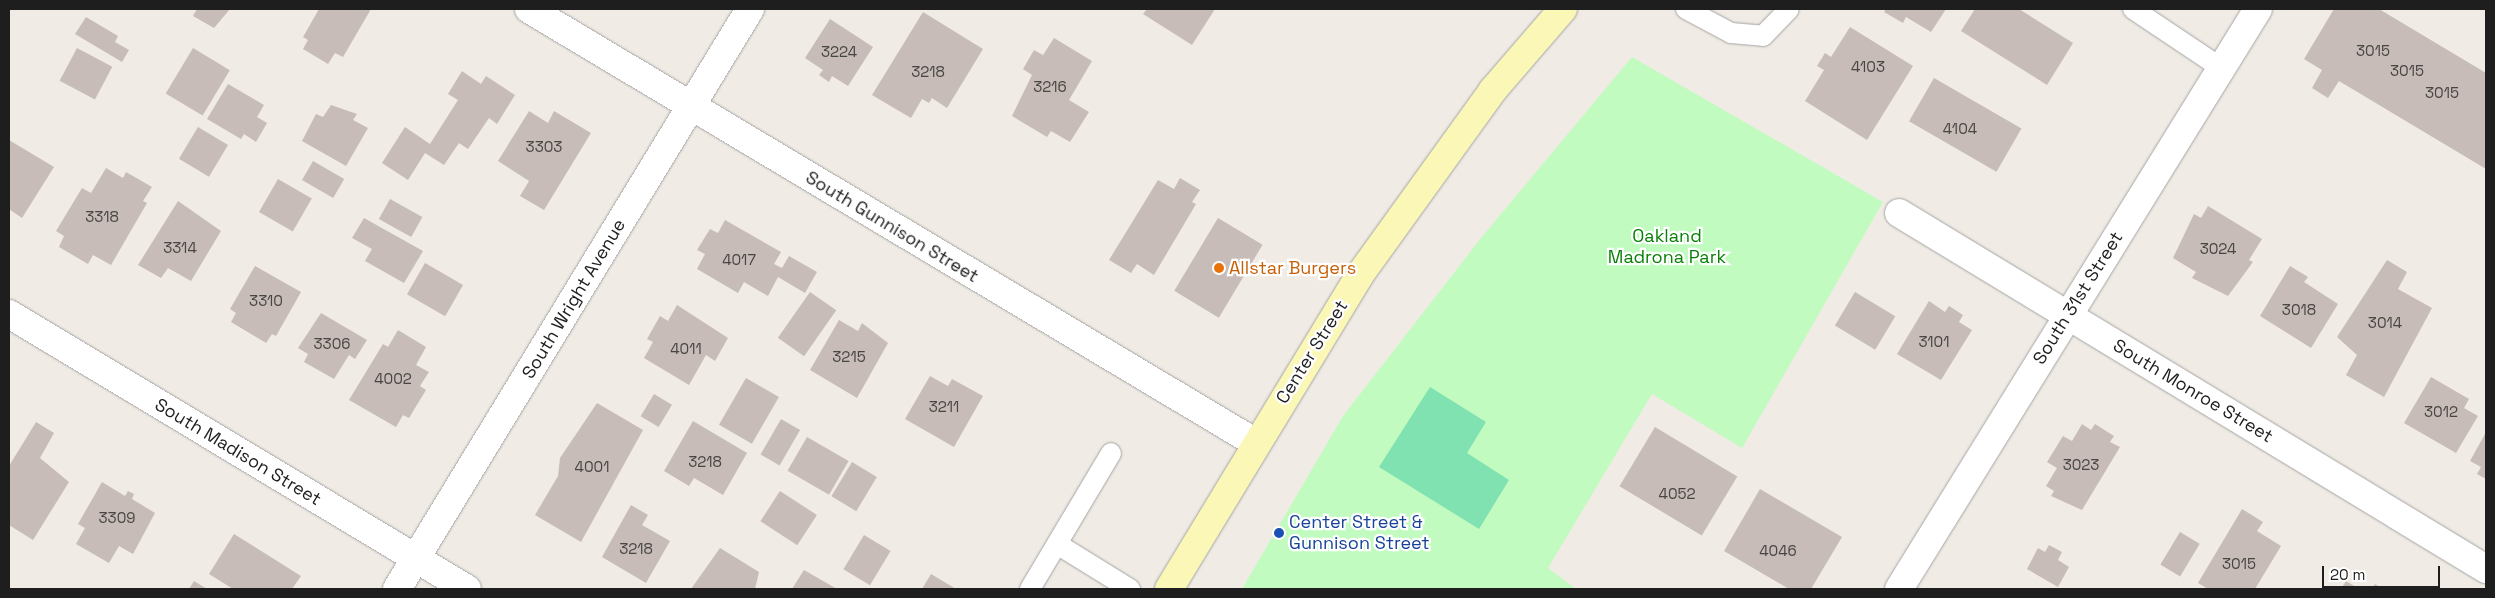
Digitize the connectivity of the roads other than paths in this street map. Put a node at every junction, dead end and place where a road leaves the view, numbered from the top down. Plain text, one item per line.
1 (529, 9) edge
2 (750, 9) edge
3 (1563, 9) edge
4 (1686, 9) edge
5 (1790, 9) edge
6 (2134, 9) edge
7 (2258, 9) edge
8 (2221, 68) junction
9 (691, 107) junction
10 (1899, 214) dead end
11 (9, 314) edge
12 (2067, 315) junction
13 (1256, 443) junction
14 (1111, 453) dead end
15 (1057, 544) junction
16 (415, 558) junction
17 (2486, 569) edge
18 (396, 589) edge
19 (466, 589) edge
20 (1030, 589) edge
21 (1130, 589) edge
22 (1169, 589) edge
23 (1900, 589) edge

1 - 9 street, South Gunnison Street
2 - 9 street, South Wright Avenue
3 - 13 main road, Center Street
4 - 5 lane
6 - 8 lane
7 - 8 street, South 31st Street
8 - 12 street, South 31st Street
9 - 13 street, South Gunnison Street
9 - 16 street, South Wright Avenue
10 - 12 street, South Monroe Street
11 - 16 street, South Madison Street
12 - 17 street, South Monroe Street
12 - 23 street, South 31st Street
13 - 22 main road, Center Street
14 - 15 lane
15 - 20 lane
15 - 21 lane
16 - 18 street, South Wright Avenue
16 - 19 street, South Madison Street

